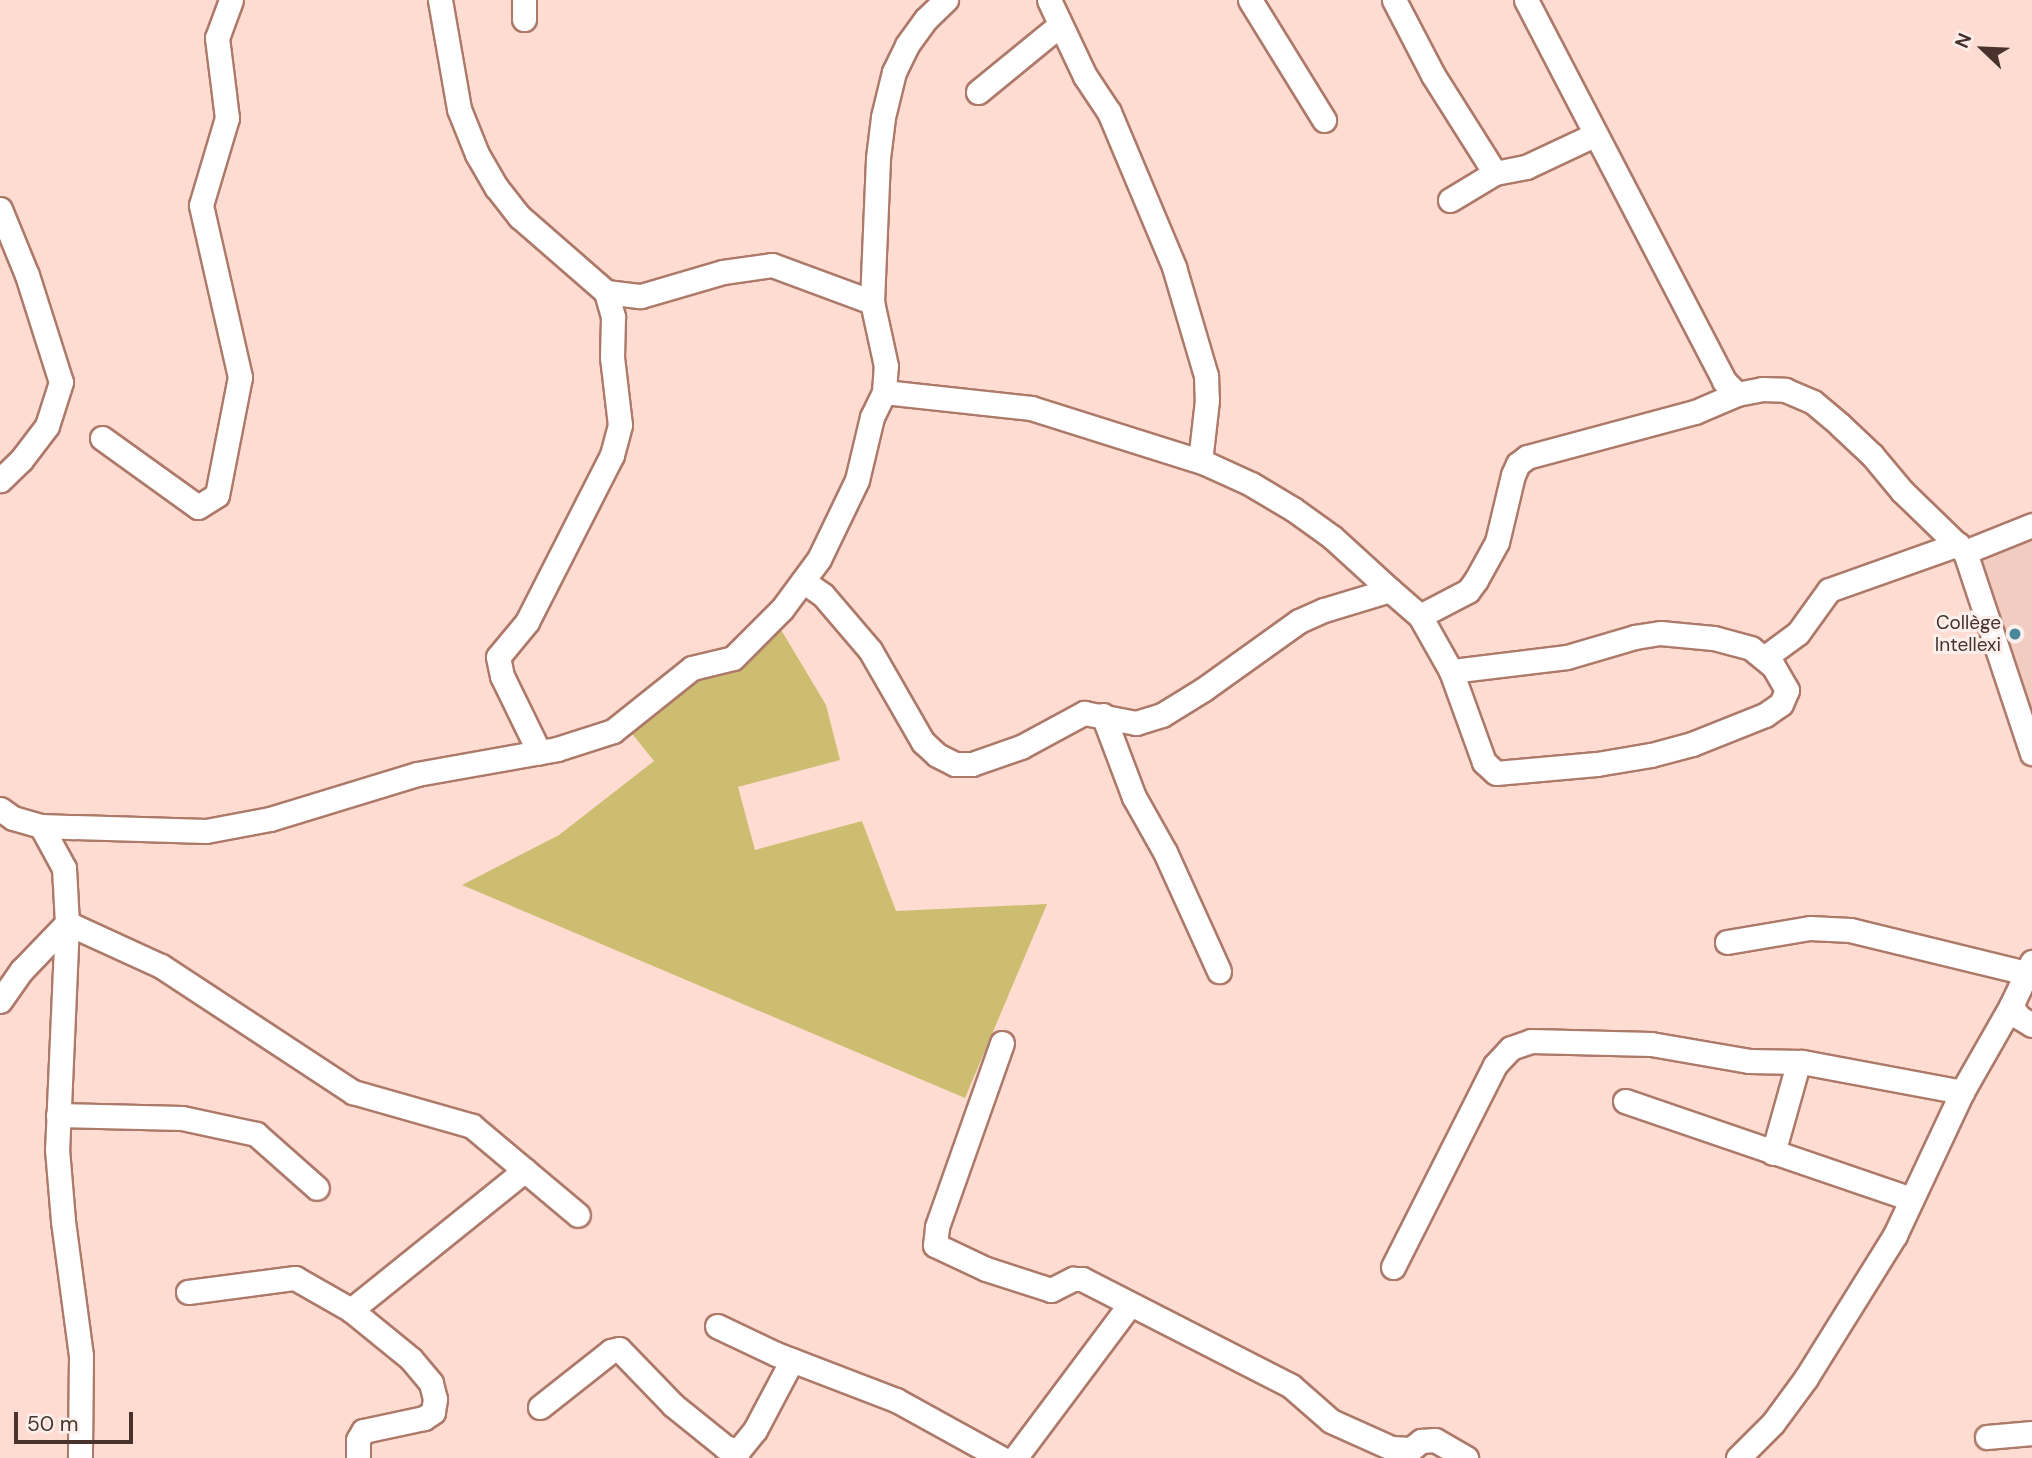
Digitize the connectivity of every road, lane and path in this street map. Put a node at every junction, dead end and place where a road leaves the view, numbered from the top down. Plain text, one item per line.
1 (231, 0) edge
2 (440, 0) edge
3 (946, 0) edge
4 (1049, 0) edge
5 (1250, 0) edge
6 (1394, 0) edge
7 (1526, 0) edge
8 (1060, 25) junction
9 (978, 92) dead end
10 (1324, 120) dead end
11 (1594, 135) junction
12 (1495, 173) junction
13 (1450, 200) dead end
14 (0, 209) edge
15 (606, 292) junction
16 (872, 302) junction
17 (884, 392) junction
18 (1737, 394) junction
19 (102, 438) dead end
20 (1200, 461) junction
21 (0, 480) edge
22 (2032, 525) edge
23 (1961, 548) junction
24 (803, 581) junction
25 (1390, 590) junction
26 (1420, 616) junction
27 (1764, 658) junction
28 (1451, 671) junction
29 (1103, 715) junction
30 (539, 752) junction
31 (2032, 753) edge
32 (0, 809) edge
33 (41, 826) junction
34 (67, 923) junction
35 (1727, 942) dead end
36 (2029, 967) edge
37 (1219, 971) dead end
38 (0, 1001) edge
39 (2011, 1006) junction
40 (2032, 1026) edge
41 (1002, 1043) dead end
42 (1798, 1064) junction
43 (1962, 1092) junction
44 (1625, 1101) dead end
45 (58, 1115) junction
46 (1773, 1153) junction
47 (525, 1170) junction
48 (317, 1188) dead end
49 (1912, 1199) junction
50 (578, 1216) dead end
51 (1393, 1267) dead end
52 (188, 1292) dead end
53 (1130, 1304) junction
54 (351, 1310) junction
55 (717, 1326) dead end
56 (792, 1360) junction
57 (540, 1407) dead end
58 (2032, 1433) edge
59 (1987, 1437) dead end
60 (1411, 1453) edge
61 (735, 1454) edge
62 (80, 1458) edge
63 (359, 1458) edge
64 (1001, 1458) edge
65 (1015, 1458) edge
66 (1466, 1458) edge
67 (1738, 1458) edge

1 - 19 street
2 - 15 street
3 - 16 street
4 - 8 street
5 - 10 street
6 - 12 street
7 - 11 street
8 - 9 street
8 - 20 street
11 - 12 street
11 - 18 street
12 - 13 street
14 - 21 street
15 - 16 street
15 - 30 street
16 - 17 street
17 - 20 street
17 - 24 street
18 - 23 street
18 - 26 street
20 - 25 street
22 - 23 street
23 - 27 street
23 - 31 street
24 - 29 street
24 - 30 street
25 - 26 street
25 - 29 street
26 - 28 street
27 - 28 street
27 - 28 street
29 - 37 street
30 - 33 street
32 - 33 street
33 - 34 street
34 - 38 street
34 - 45 street
34 - 47 street
35 - 36 street
36 - 39 street
39 - 40 street
39 - 43 street
41 - 53 street
42 - 43 street
42 - 46 street
42 - 51 street
43 - 49 street
44 - 46 street
45 - 48 street
45 - 62 street
46 - 49 street
47 - 50 street
47 - 54 street
49 - 67 street
52 - 54 street
53 - 60 street
53 - 65 street
54 - 63 street
55 - 56 street
56 - 61 street
56 - 64 street
57 - 61 street
58 - 59 street
60 - 66 street

